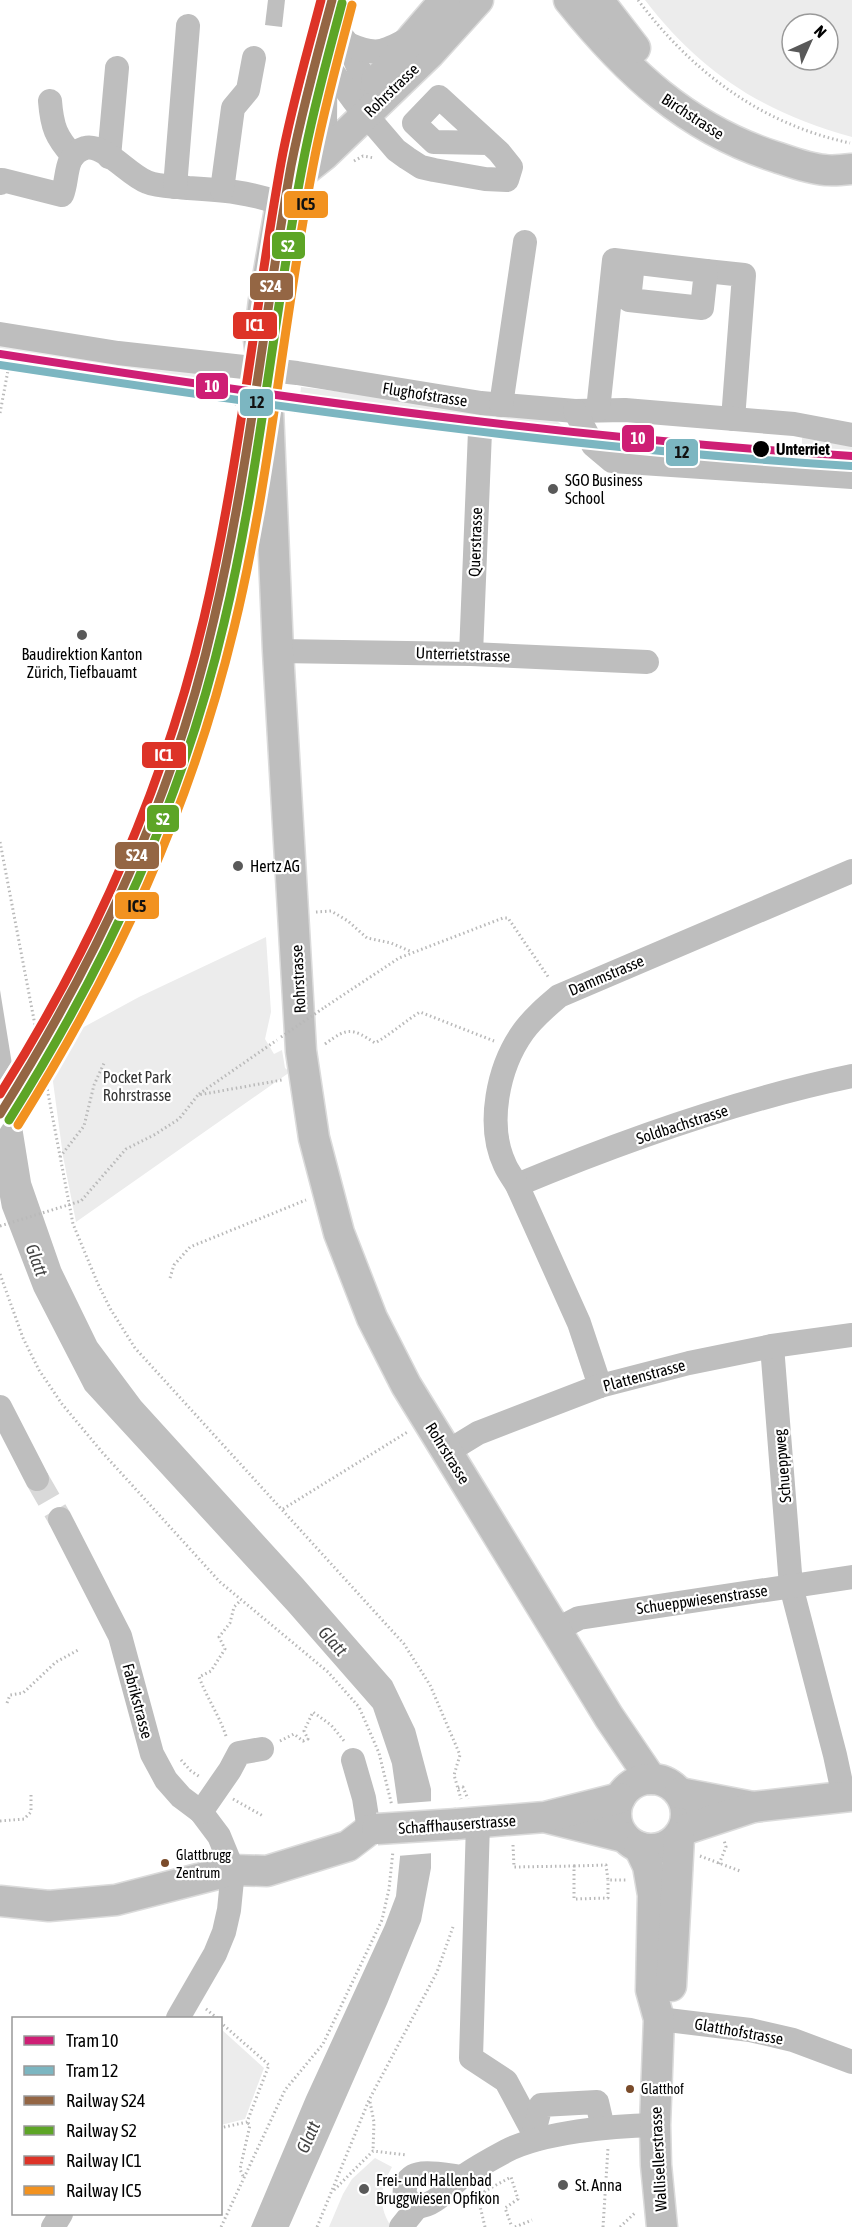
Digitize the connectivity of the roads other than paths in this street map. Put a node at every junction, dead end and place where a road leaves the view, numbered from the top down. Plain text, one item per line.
1 (445, 0) edge
2 (478, 0) edge
3 (569, 0) edge
4 (597, 0) edge
5 (327, 9) edge
6 (188, 26) dead end
7 (412, 37) junction
8 (348, 44) junction
9 (254, 58) dead end
10 (324, 60) junction
11 (117, 68) dead end
12 (50, 101) dead end
13 (362, 102) junction
14 (325, 126) junction
15 (489, 143) dead end
16 (73, 156) junction
17 (109, 157) junction
18 (852, 168) edge
19 (300, 174) junction
20 (0, 183) edge
21 (176, 187) junction
22 (222, 190) junction
23 (282, 204) junction
24 (525, 242) dead end
25 (633, 262) junction
26 (706, 271) junction
27 (0, 334) edge
28 (263, 370) junction
29 (501, 405) junction
30 (586, 411) junction
31 (733, 419) junction
32 (480, 431) road end
33 (852, 435) edge
34 (852, 477) edge
35 (279, 651) junction
36 (471, 654) junction
37 (647, 662) dead end
38 (852, 871) edge
39 (852, 1076) edge
40 (517, 1185) junction
41 (852, 1335) edge
42 (772, 1346) junction
43 (600, 1386) junction
44 (0, 1407) edge
45 (447, 1452) junction
46 (37, 1479) tunnel mouth
47 (60, 1519) tunnel mouth
48 (852, 1577) edge
49 (791, 1586) junction
50 (556, 1630) junction
51 (250, 1751) road end
52 (353, 1760) road end
53 (634, 1787) junction
54 (680, 1793) junction
55 (848, 1796) edge
56 (753, 1807) junction
57 (201, 1812) junction
58 (466, 1812) junction
59 (545, 1817) junction
60 (373, 1829) junction
61 (686, 1841) junction
62 (631, 1842) junction
63 (233, 1870) junction
64 (0, 1901) edge
65 (179, 2017) edge
66 (659, 2019) junction
67 (852, 2062) edge
68 (655, 2125) junction
69 (606, 2134) junction
70 (536, 2136) junction
71 (462, 2177) junction
72 (417, 2207) junction
73 (653, 2218) edge
74 (401, 2227) edge

1 - 7 main road, Rohrstrasse
2 - 13 main road, Rohrstrasse
3 - 18 main road, Birchstrasse
4 - 18 main road, Birchstrasse
5 - 8 street
5 - 10 street
6 - 21 street
7 - 8 street
7 - 13 main road, Rohrstrasse
8 - 13 street
9 - 22 street
10 - 13 street
10 - 14 street
11 - 17 street
12 - 16 street
13 - 14 main road, Rohrstrasse
13 - 15 street
13 - 19 main road, Rohrstrasse
14 - 19 main road, Rohrstrasse
16 - 17 street
16 - 20 street
17 - 21 street
19 - 23 main road, Rohrstrasse
21 - 22 street
22 - 23 street
23 - 28 main road, Rohrstrasse
24 - 29 street
25 - 26 street
25 - 26 street
25 - 30 street
26 - 31 street
27 - 28 street, Flughofstrasse
28 - 29 street, Flughofstrasse
28 - 35 main road, Rohrstrasse
29 - 30 street, Flughofstrasse
30 - 31 street, Flughofstrasse
30 - 34 street
31 - 33 street, Flughofstrasse
32 - 36 street, Querstrasse
35 - 36 street, Unterrietstrasse
35 - 45 main road, Rohrstrasse
36 - 37 street, Unterrietstrasse
38 - 40 street, Dammstrasse
39 - 40 street, Soldbachstrasse
40 - 43 street, Dammstrasse
41 - 42 street, Plattenstrasse
42 - 43 street, Plattenstrasse
42 - 49 street, Schueppweg
43 - 45 street, Plattenstrasse
44 - 46 street
45 - 50 main road, Rohrstrasse
47 - 57 street, Fabrikstrasse
48 - 49 street, Schueppwiesenstrasse
49 - 50 street, Schueppwiesenstrasse
49 - 55 street, Schueppweg
50 - 53 main road, Rohrstrasse
51 - 57 street
52 - 60 street
53 - 54 main road, Schaffhauserstrasse
53 - 59 main road, Schaffhauserstrasse
53 - 62 main road
54 - 56 main road, Schaffhauserstrasse
54 - 61 main road
55 - 56 main road, Schaffhauserstrasse
56 - 61 main road, Schaffhauserstrasse
57 - 63 street, Fabrikstrasse
58 - 59 main road, Schaffhauserstrasse
58 - 60 main road, Schaffhauserstrasse, bridge
58 - 70 street
59 - 62 main road, Schaffhauserstrasse
60 - 63 main road, Schaffhauserstrasse
61 - 62 main road, Schaffhauserstrasse
61 - 66 main road, Wallisellerstrasse
62 - 66 main road, Wallisellerstrasse
63 - 64 main road, Schaffhauserstrasse
63 - 65 street
66 - 67 street, Glatthofstrasse
66 - 68 main road, Wallisellerstrasse
68 - 69 street
68 - 73 main road, Wallisellerstrasse
69 - 70 street
69 - 70 street
70 - 71 street
71 - 72 street
71 - 72 street
72 - 74 street

